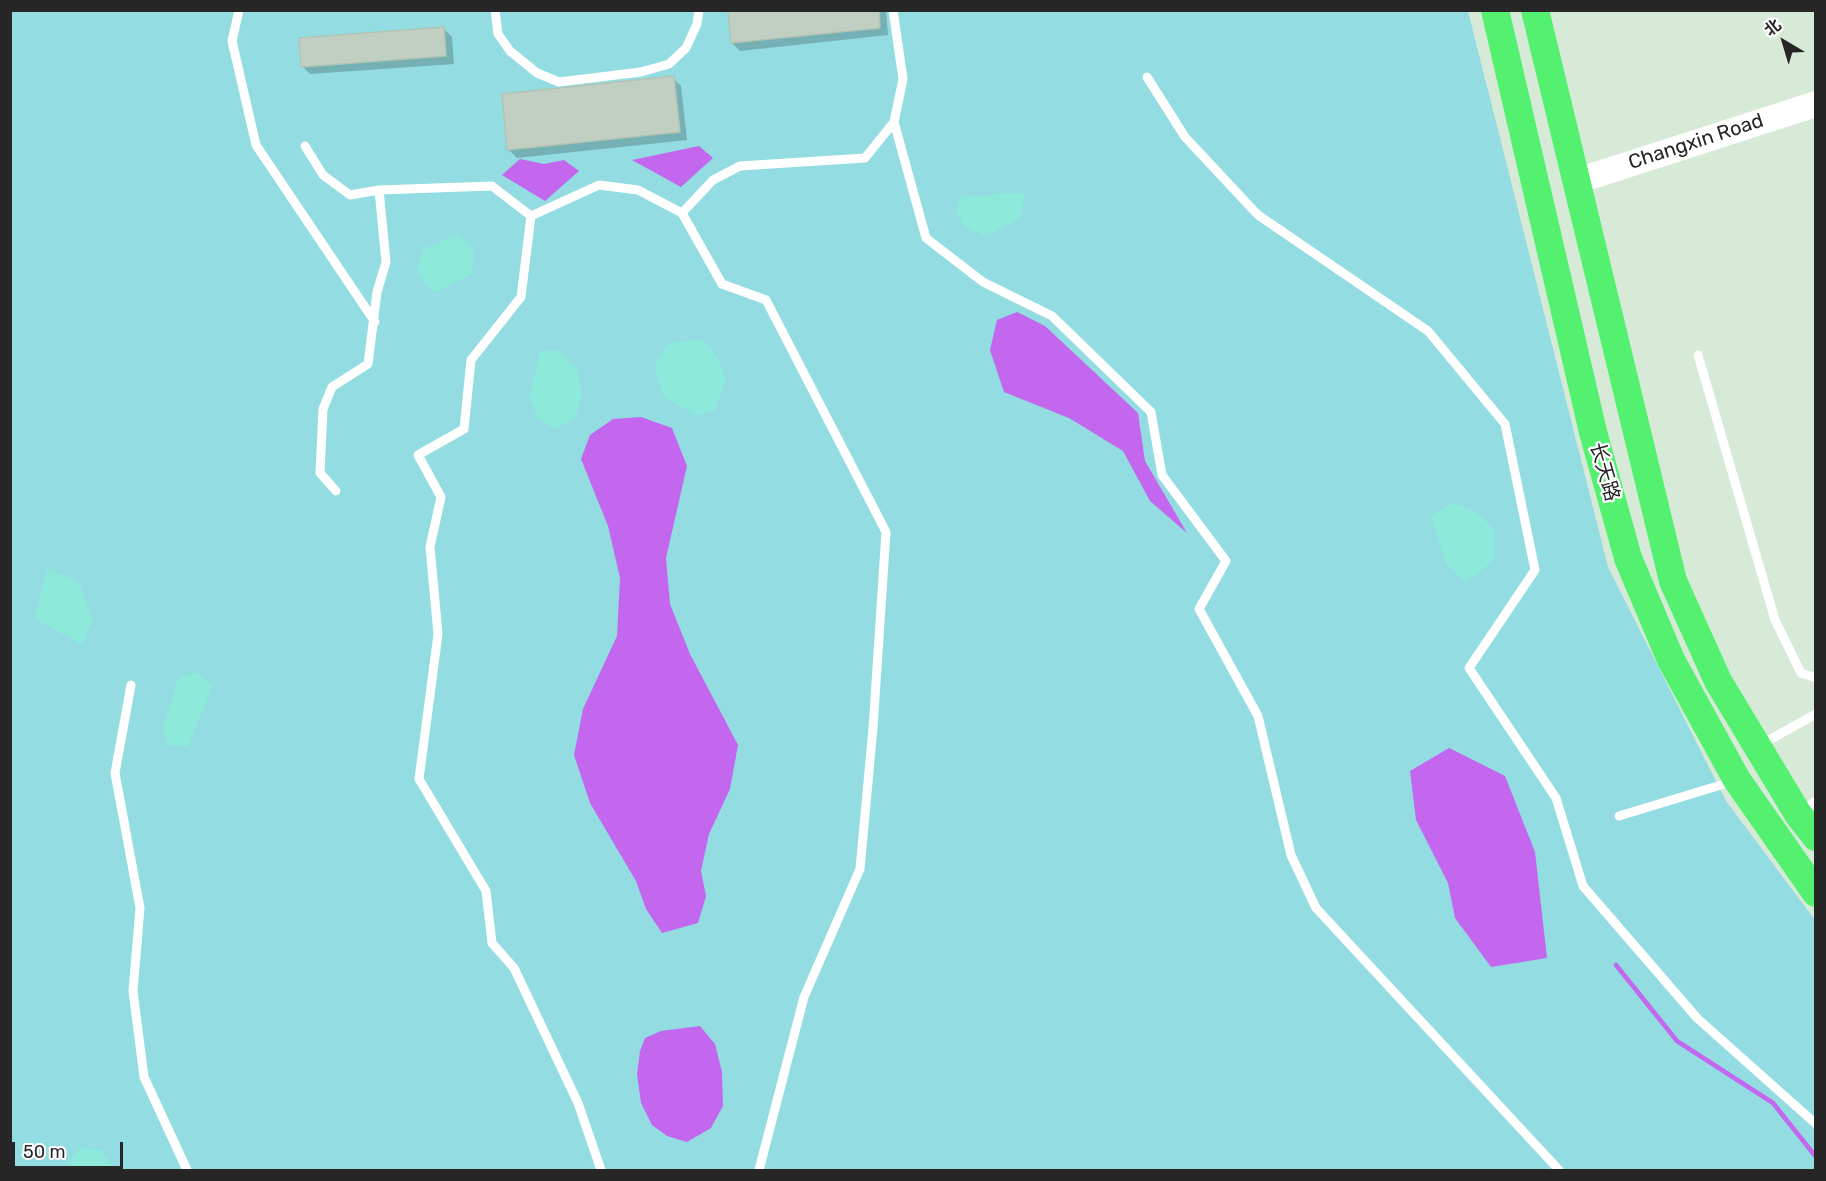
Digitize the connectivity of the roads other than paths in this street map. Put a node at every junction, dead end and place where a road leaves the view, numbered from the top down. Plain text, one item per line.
1 (239, 10) edge
2 (495, 10) edge
3 (699, 10) edge
4 (893, 10) edge
5 (1494, 10) edge
6 (1535, 10) edge
7 (1147, 77) dead end
8 (1815, 104) edge
9 (1815, 121) edge
10 (894, 122) junction
11 (305, 146) dead end
12 (1579, 189) junction
13 (379, 190) junction
14 (682, 213) junction
15 (531, 216) junction
16 (375, 322) junction
17 (1698, 355) dead end
18 (336, 491) dead end
19 (1815, 678) edge
20 (131, 685) dead end
21 (1815, 714) edge
22 (1757, 747) junction
23 (1737, 780) junction
24 (1807, 807) edge
25 (1619, 816) dead end
26 (1815, 837) edge
27 (1815, 893) edge
28 (1815, 1124) edge
29 (188, 1170) edge
30 (601, 1170) edge
31 (759, 1170) edge
32 (1560, 1170) edge

1 - 16 lane
2 - 3 lane
4 - 10 lane
5 - 23 main road, 长天路
6 - 12 main road, 长天路
7 - 28 lane
8 - 12 main road, Changxin Road
9 - 12 main road, Changxin Road
10 - 14 lane
10 - 32 lane
11 - 13 lane
12 - 22 main road, 长天路
13 - 15 lane
13 - 16 lane
14 - 15 lane
14 - 31 lane
15 - 30 lane
16 - 18 lane
17 - 19 lane
20 - 29 lane
21 - 22 lane
22 - 24 main road, 长天路
23 - 25 lane
23 - 27 main road, 长天路
24 - 26 main road, 长天路

